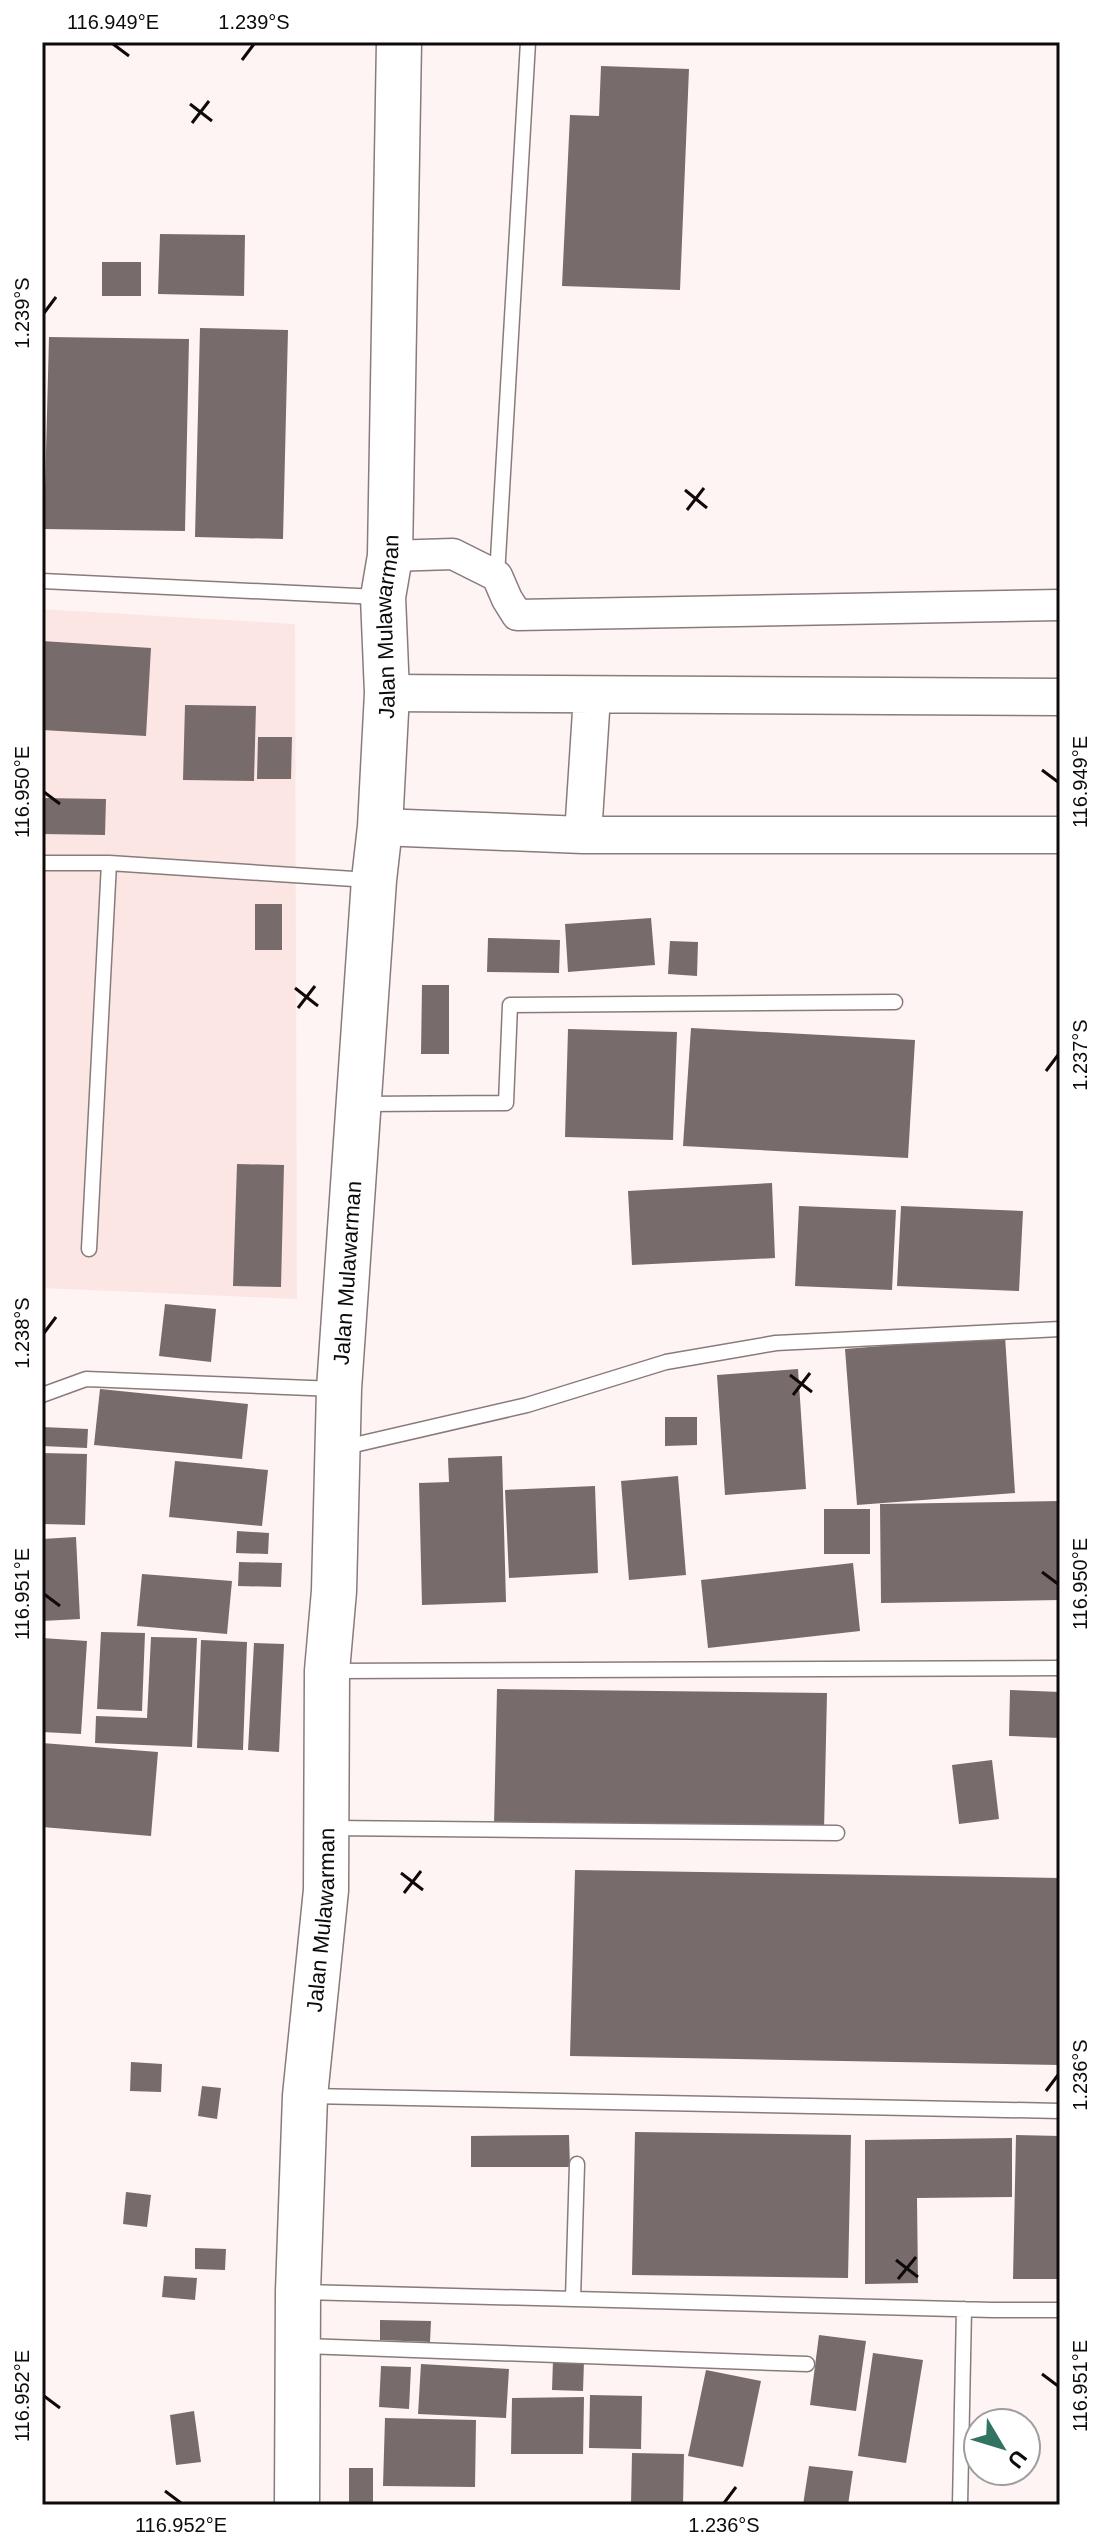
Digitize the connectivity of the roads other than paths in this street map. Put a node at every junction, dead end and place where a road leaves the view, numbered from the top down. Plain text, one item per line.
1 (399, 42) edge
2 (528, 42) edge
3 (386, 576) junction
4 (497, 576) junction
5 (42, 581) edge
6 (1060, 605) edge
7 (387, 693) junction
8 (592, 696) junction
9 (1060, 697) edge
10 (380, 827) junction
11 (583, 835) junction
12 (1060, 835) edge
13 (42, 863) edge
14 (109, 863) junction
15 (374, 880) junction
16 (895, 1002) dead end
17 (359, 1104) junction
18 (89, 1249) dead end
19 (1060, 1329) edge
20 (339, 1389) junction
21 (42, 1395) edge
22 (337, 1449) junction
23 (1060, 1668) edge
24 (327, 1671) junction
25 (326, 1828) junction
26 (837, 1833) dead end
27 (305, 2096) junction
28 (1060, 2111) edge
29 (577, 2164) dead end
30 (298, 2291) junction
31 (573, 2299) junction
32 (964, 2309) junction
33 (1060, 2310) edge
34 (299, 2346) junction
35 (807, 2364) dead end
36 (297, 2505) edge
37 (960, 2505) edge

1 - 3 highway, Jalan Mulawarman
2 - 4 lane
3 - 4 street
3 - 5 lane
3 - 7 highway, Jalan Mulawarman
4 - 6 street
7 - 8 street
7 - 10 highway, Jalan Mulawarman
8 - 9 street
8 - 11 street
10 - 11 street
10 - 15 highway, Jalan Mulawarman
11 - 12 street
13 - 14 lane
14 - 15 lane
14 - 18 lane
15 - 17 highway, Jalan Mulawarman
16 - 17 lane
17 - 20 highway, Jalan Mulawarman
19 - 22 lane
20 - 21 lane
20 - 22 highway, Jalan Mulawarman
22 - 24 highway, Jalan Mulawarman
23 - 24 lane
24 - 25 highway, Jalan Mulawarman
25 - 26 lane
25 - 27 highway, Jalan Mulawarman
27 - 28 lane
27 - 30 highway, Jalan Mulawarman
29 - 31 lane
30 - 31 lane
30 - 34 highway, Jalan Mulawarman
31 - 32 lane
32 - 33 lane
32 - 37 lane
34 - 35 lane
34 - 36 highway, Jalan Mulawarman

